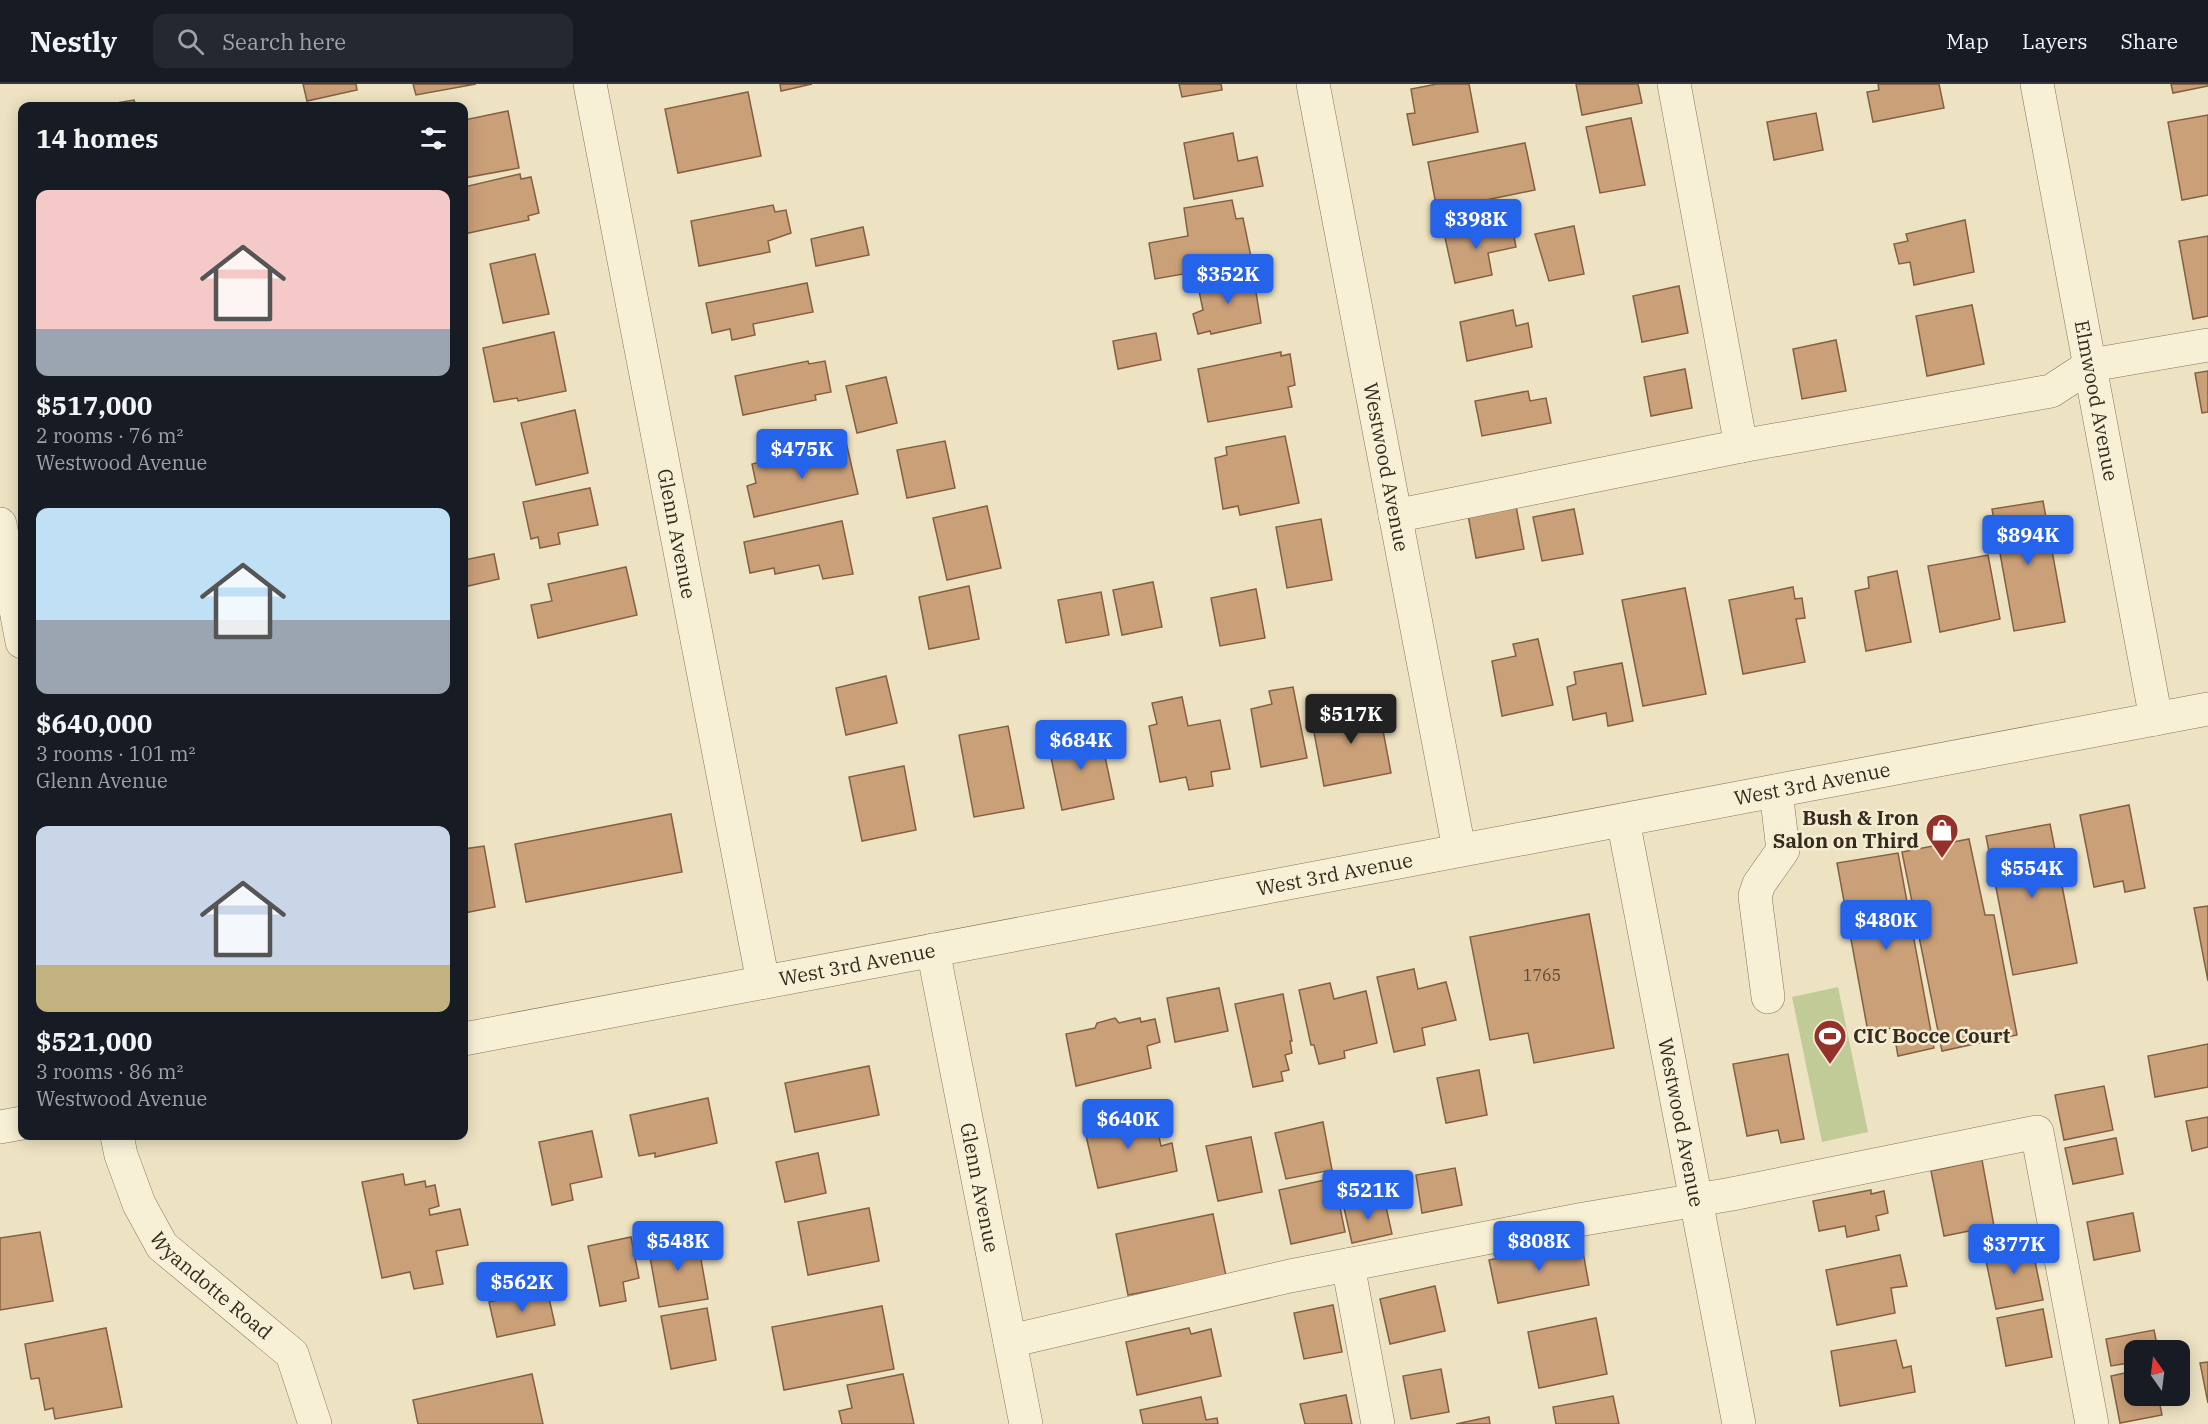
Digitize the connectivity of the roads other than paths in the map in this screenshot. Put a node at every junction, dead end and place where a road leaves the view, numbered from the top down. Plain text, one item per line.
1 (590, 84) edge
2 (1312, 84) edge
3 (1674, 84) edge
4 (2037, 84) edge
5 (2208, 345) edge
6 (2091, 365) junction
7 (1742, 446) junction
8 (1395, 516) junction
9 (0, 524) edge
10 (18, 621) edge
11 (2208, 709) edge
12 (2156, 719) junction
13 (1776, 791) junction
14 (1623, 820) junction
15 (1460, 849) junction
16 (933, 950) junction
17 (764, 982) junction
18 (1768, 997) dead end
19 (468, 1038) edge
20 (18, 1124) edge
21 (0, 1127) edge
22 (118, 1140) edge
23 (1696, 1201) junction
24 (1348, 1265) junction
25 (1010, 1341) junction
26 (315, 1424) edge
27 (1026, 1424) edge
28 (1378, 1424) edge
29 (1739, 1424) edge
30 (2092, 1424) edge

1 - 17 street, Glenn Avenue
2 - 8 street, Westwood Avenue
3 - 7 street
4 - 6 street, Elmwood Avenue
5 - 6 street
6 - 7 street
6 - 12 street, Elmwood Avenue
7 - 8 street
8 - 15 street, Westwood Avenue
9 - 10 street
11 - 12 street, West 3rd Avenue
12 - 13 street, West 3rd Avenue
13 - 14 street, West 3rd Avenue
13 - 18 street
14 - 15 street, West 3rd Avenue
14 - 23 street, Westwood Avenue
15 - 16 street, West 3rd Avenue
16 - 17 street, West 3rd Avenue
16 - 25 street, Glenn Avenue
17 - 19 street, West 3rd Avenue
20 - 21 street
22 - 26 street, Wyandotte Road
23 - 24 street
23 - 29 street, Westwood Avenue
23 - 30 street
24 - 25 street
24 - 28 street
25 - 27 street, Glenn Avenue

